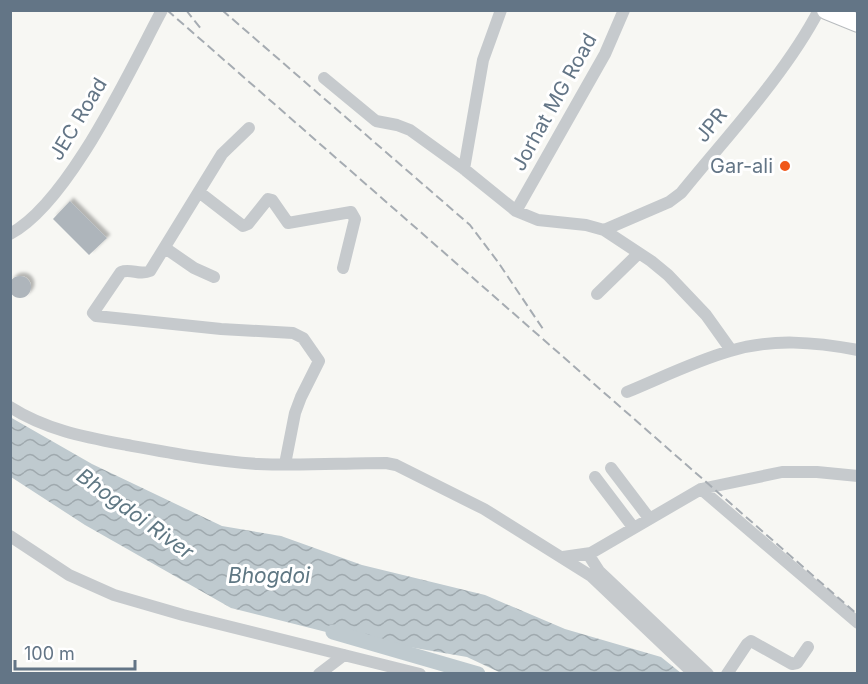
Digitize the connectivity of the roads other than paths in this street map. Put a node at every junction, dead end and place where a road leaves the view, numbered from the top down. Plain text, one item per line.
1 (162, 10) edge
2 (501, 10) edge
3 (624, 10) edge
4 (819, 10) edge
5 (826, 10) edge
6 (846, 10) edge
7 (858, 15) edge
8 (858, 24) edge
9 (324, 78) dead end
10 (249, 128) dead end
11 (464, 169) junction
12 (199, 192) junction
13 (516, 211) junction
14 (604, 230) junction
15 (10, 234) edge
16 (165, 248) junction
17 (639, 253) junction
18 (344, 268) dead end
19 (214, 277) dead end
20 (597, 294) dead end
21 (731, 350) junction
22 (858, 350) edge
23 (627, 392) dead end
24 (10, 407) edge
25 (285, 464) junction
26 (611, 468) dead end
27 (858, 476) edge
28 (595, 477) dead end
29 (701, 489) junction
30 (649, 518) junction
31 (633, 527) junction
32 (10, 536) edge
33 (588, 554) junction
34 (563, 557) junction
35 (858, 623) edge
36 (808, 647) dead end
37 (344, 655) junction
38 (319, 674) edge
39 (420, 674) edge
40 (694, 674) edge
41 (708, 674) edge
42 (727, 674) edge

1 - 15 street, JEC Road
2 - 11 street
3 - 13 street, Jorhat MG Road
4 - 14 street, JPR
5 - 8 highway
6 - 7 highway
9 - 11 street
10 - 12 street
11 - 13 street
12 - 16 street
12 - 18 street
13 - 14 street
14 - 17 street
16 - 19 street
16 - 25 street
17 - 20 street
17 - 21 street
21 - 22 street
21 - 23 street
24 - 25 street
25 - 34 street
26 - 30 street
27 - 29 street
28 - 31 street
29 - 30 street
29 - 35 street
30 - 31 street
31 - 33 street
32 - 37 street
33 - 34 street
33 - 41 street
34 - 40 street
36 - 42 street
37 - 38 street
37 - 39 street

